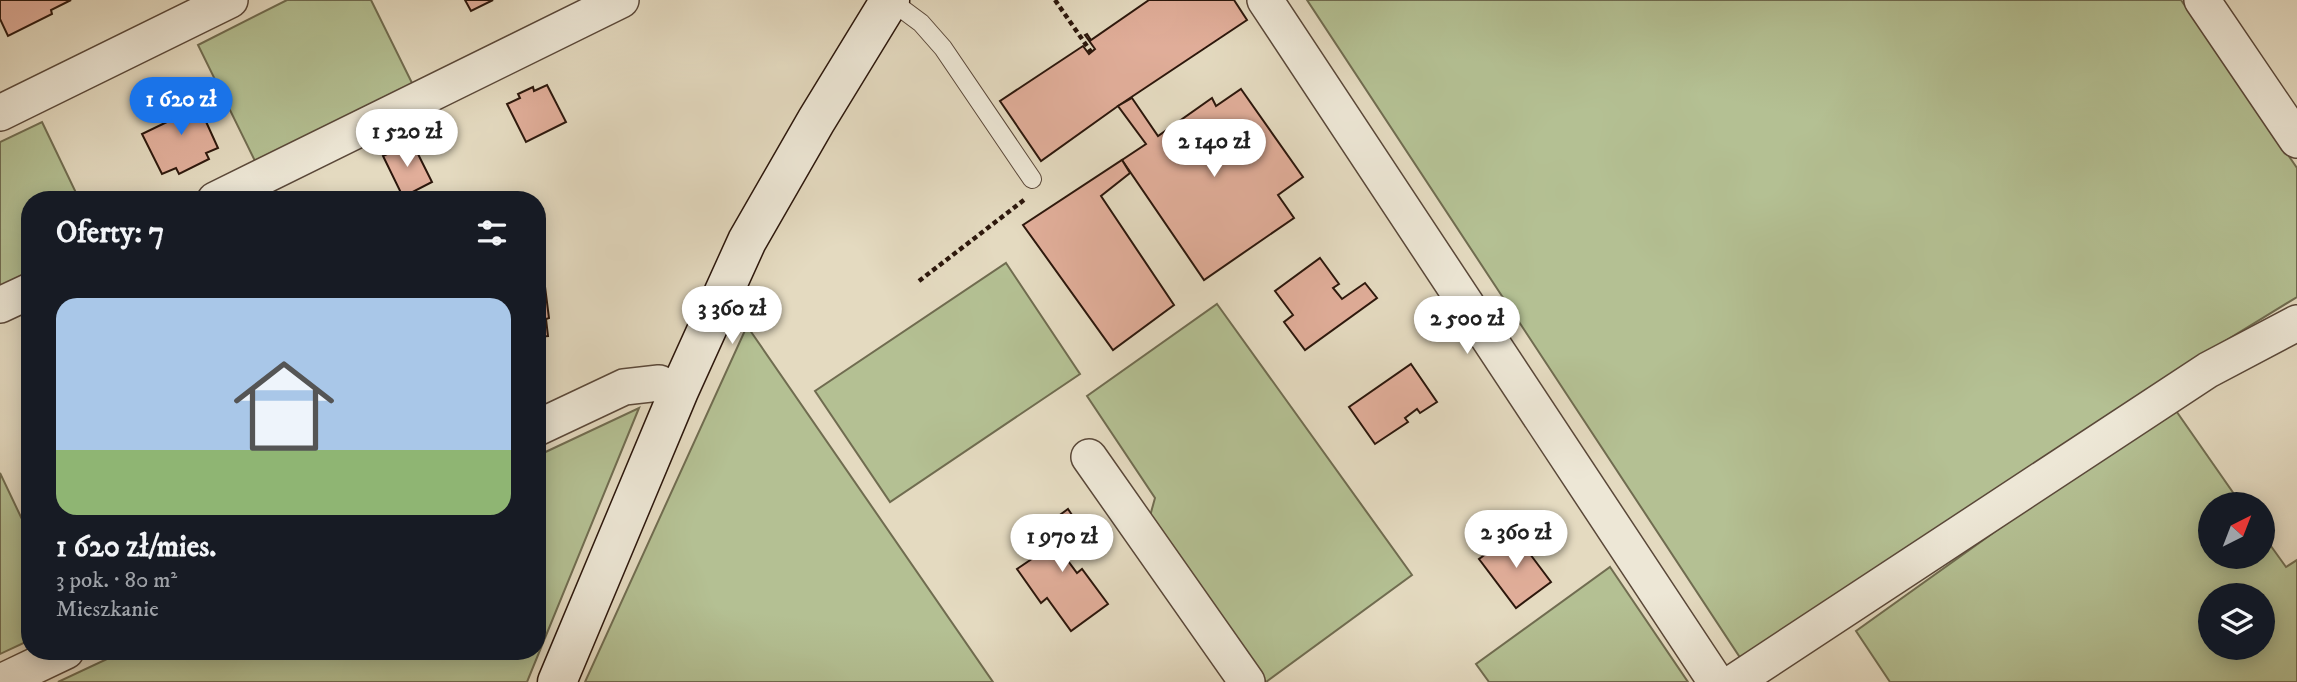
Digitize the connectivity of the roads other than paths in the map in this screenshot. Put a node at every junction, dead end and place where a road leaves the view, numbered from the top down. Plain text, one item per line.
1 (230, 0) edge
2 (621, 0) edge
3 (890, 0) edge
4 (1265, 0) edge
5 (2202, 0) edge
6 (180, 11) edge
7 (0, 113) edge
8 (2297, 140) edge
9 (1031, 179) road end
10 (233, 191) edge
11 (21, 295) edge
12 (0, 305) edge
13 (2297, 323) edge
14 (679, 391) junction
15 (546, 424) edge
16 (1089, 457) dead end
17 (47, 660) edge
18 (1, 682) edge
19 (557, 682) edge
20 (1247, 682) edge
21 (1716, 682) edge
22 (1734, 682) edge

1 - 6 street
2 - 10 street
3 - 9 lane
3 - 14 street
4 - 21 street
5 - 8 street
6 - 7 street
11 - 12 street
13 - 22 street
14 - 15 street
14 - 19 street
16 - 20 street
17 - 18 street

